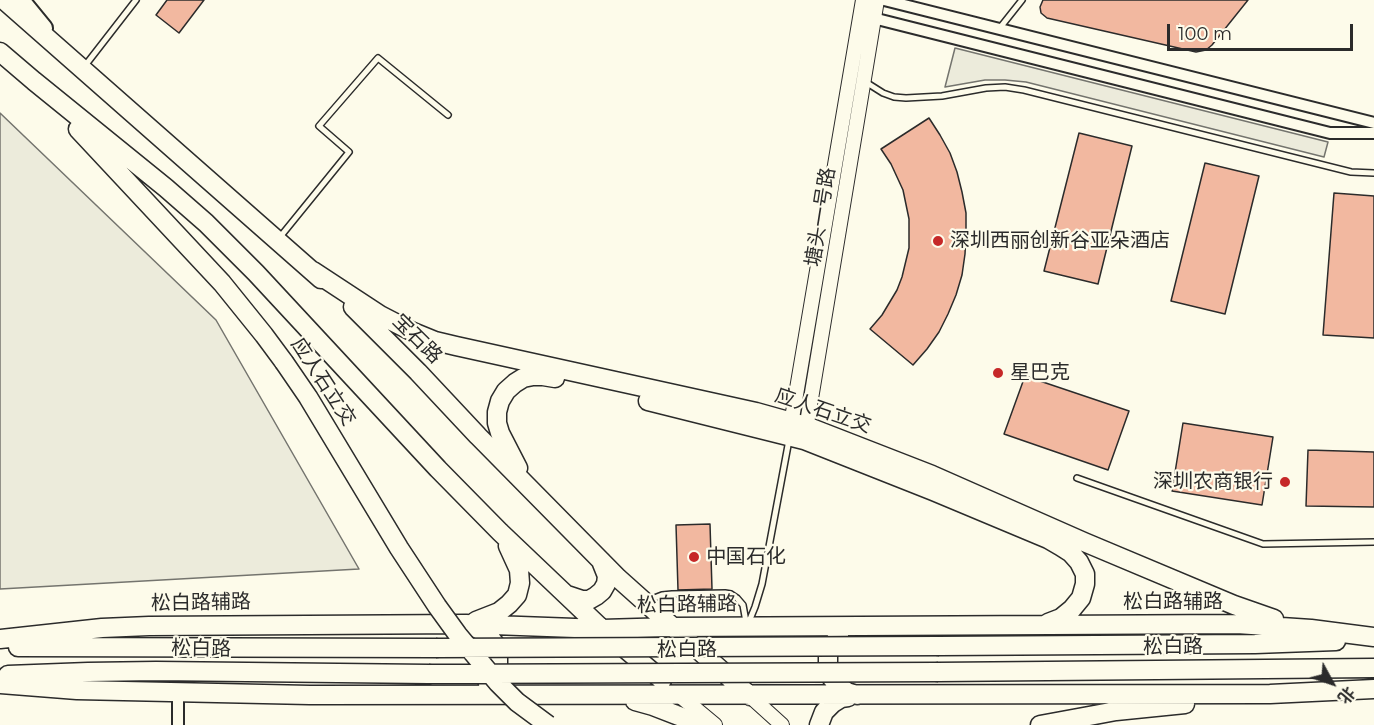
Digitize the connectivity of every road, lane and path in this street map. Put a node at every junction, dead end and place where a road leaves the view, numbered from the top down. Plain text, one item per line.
1 (4, 0) edge
2 (21, 0) edge
3 (136, 0) edge
4 (863, 0) edge
5 (877, 0) edge
6 (884, 0) edge
7 (1022, 0) edge
8 (860, 15) junction
9 (874, 19) junction
10 (999, 29) junction
11 (60, 48) junction
12 (0, 52) edge
13 (82, 68) junction
14 (863, 80) junction
15 (34, 81) junction
16 (448, 115) dead end
17 (1374, 123) edge
18 (1374, 133) edge
19 (1374, 173) edge
20 (277, 241) junction
21 (313, 271) junction
22 (798, 431) junction
23 (1077, 478) dead end
24 (540, 499) junction
25 (500, 531) junction
26 (1374, 542) edge
27 (601, 561) junction
28 (565, 594) junction
29 (644, 602) junction
30 (466, 624) junction
31 (1044, 625) junction
32 (859, 626) junction
33 (672, 627) junction
34 (747, 627) junction
35 (1311, 629) junction
36 (602, 630) junction
37 (1374, 638) edge
38 (0, 639) edge
39 (0, 647) edge
40 (1374, 668) edge
41 (0, 675) edge
42 (0, 684) edge
43 (1374, 689) edge
44 (178, 692) junction
45 (1270, 694) junction
46 (679, 695) junction
47 (858, 695) junction
48 (462, 696) junction
49 (616, 696) junction
50 (750, 696) junction
51 (178, 725) edge
52 (548, 725) edge
53 (698, 725) edge
54 (715, 725) edge
55 (782, 725) edge
56 (819, 725) edge
57 (1040, 725) edge

1 - 11 main road, 宝石路
2 - 11 main road
3 - 13 lane
4 - 8 street, 塘头一号路
5 - 9 street, 塘头一号路
6 - 10 street
7 - 10 lane
8 - 9 street
8 - 22 street, 塘头一号路
9 - 14 street, 塘头一号路
9 - 18 street
10 - 17 street
11 - 13 main road, 宝石路
12 - 15 main road
13 - 20 main road, 宝石路
14 - 19 lane
14 - 22 street, 塘头一号路
15 - 25 main road
15 - 52 main road, 应人石立交, bridge
16 - 20 lane
20 - 21 main road, 宝石路
21 - 22 main road, 应人石立交
21 - 24 main road, 宝石路
22 - 24 main road
22 - 31 main road
22 - 34 lane
22 - 35 main road, 应人石立交
23 - 26 lane
24 - 27 main road, 宝石路
25 - 28 main road
25 - 30 main road
27 - 28 main road
27 - 29 main road, 宝石路
28 - 36 main road
29 - 33 main road, 宝石路
29 - 34 lane
30 - 36 main road, 松白路辅路
30 - 38 main road, 松白路辅路
30 - 48 main road
31 - 32 main road, 松白路辅路
31 - 35 main road, 松白路辅路
32 - 34 main road, 松白路辅路
32 - 47 main road
33 - 34 main road, 松白路辅路
33 - 36 main road, 松白路辅路
33 - 50 main road, 宝石路
35 - 37 main road, 松白路辅路
36 - 46 main road
37 - 39 main road, 松白路, bridge
40 - 41 main road, 松白路, bridge
42 - 44 main road
43 - 45 main road
44 - 48 main road
44 - 51 street
45 - 47 main road
45 - 57 main road
46 - 49 main road
46 - 50 main road
46 - 54 street
47 - 50 main road
47 - 56 main road
48 - 49 main road
49 - 53 main road
50 - 55 street, 宝石路

